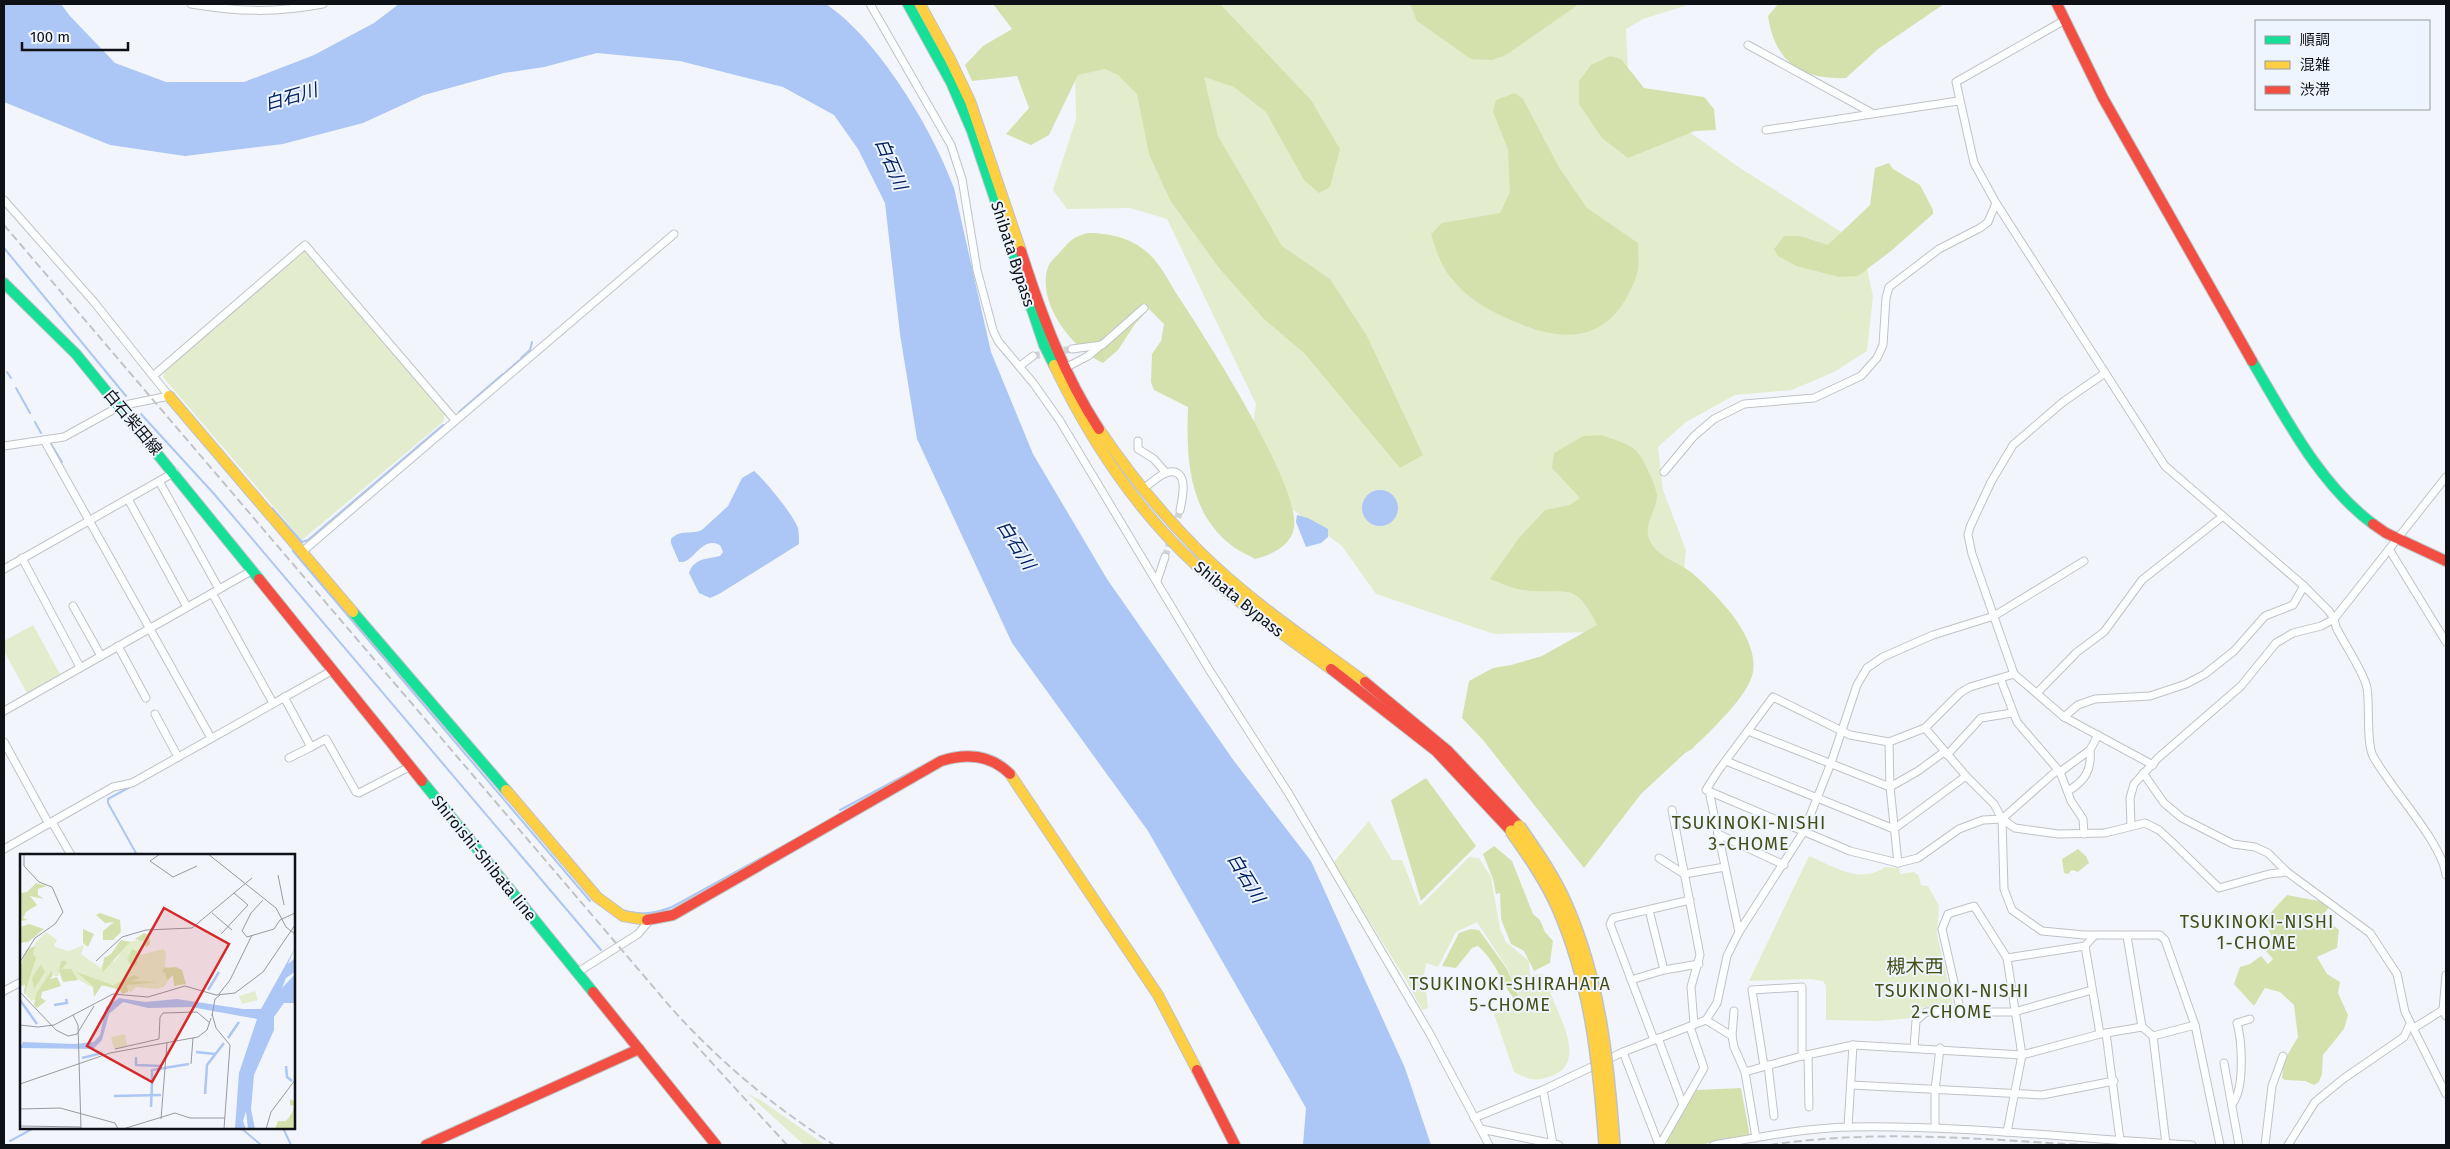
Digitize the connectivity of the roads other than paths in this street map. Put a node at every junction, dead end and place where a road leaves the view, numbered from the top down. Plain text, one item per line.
1 (190, 4) edge
2 (323, 4) edge
3 (870, 4) edge
4 (908, 4) edge
5 (920, 4) edge
6 (2056, 4) edge
7 (2065, 20) junction
8 (1748, 45) dead end
9 (1958, 101) junction
10 (1872, 114) junction
11 (1766, 130) dead end
12 (4, 200) edge
13 (1996, 203) junction
14 (674, 234) dead end
15 (6, 288) edge
16 (1144, 308) dead end
17 (1102, 345) junction
18 (1072, 349) tunnel mouth
19 (1033, 356) tunnel mouth
20 (1020, 366) junction
21 (1065, 368) junction
22 (2105, 373) junction
23 (153, 376) junction
24 (170, 396) junction
25 (120, 406) junction
26 (455, 420) junction
27 (44, 440) junction
28 (1138, 441) dead end
29 (4, 446) edge
30 (175, 472) junction
31 (1664, 472) dead end
32 (1166, 473) junction
33 (2446, 477) edge
34 (159, 481) junction
35 (1143, 489) junction
36 (128, 499) junction
37 (1180, 510) tunnel mouth
38 (2223, 516) junction
39 (88, 521) junction
40 (2397, 538) junction
41 (2389, 549) junction
42 (303, 552) junction
43 (1166, 557) tunnel mouth
44 (22, 558) junction
45 (2084, 561) dead end
46 (2446, 561) edge
47 (4, 569) edge
48 (253, 570) junction
49 (1157, 581) junction
50 (2304, 586) junction
51 (215, 591) junction
52 (73, 606) dead end
53 (187, 607) junction
54 (1994, 616) junction
55 (2334, 619) junction
56 (150, 628) junction
57 (2446, 642) edge
58 (118, 646) junction
59 (101, 656) junction
60 (80, 667) junction
61 (333, 670) junction
62 (2014, 674) junction
63 (2000, 680) junction
64 (2036, 693) junction
65 (284, 697) junction
66 (146, 698) dead end
67 (273, 703) junction
68 (4, 711) edge
69 (2012, 713) junction
70 (155, 714) dead end
71 (2064, 717) junction
72 (1925, 728) junction
73 (1748, 731) junction
74 (1841, 731) junction
75 (2098, 735) junction
76 (211, 738) junction
77 (4, 742) edge
78 (1888, 742) junction
79 (311, 747) junction
80 (2090, 750) junction
81 (1946, 754) junction
82 (178, 757) junction
83 (289, 758) dead end
84 (1726, 761) junction
85 (1831, 763) junction
86 (2152, 765) junction
87 (411, 766) junction
88 (2060, 772) junction
89 (2144, 773) junction
90 (1966, 776) junction
91 (1890, 787) junction
92 (1709, 791) junction
93 (2068, 792) junction
94 (1816, 798) junction
95 (1672, 810) dead end
96 (2002, 819) junction
97 (50, 823) junction
98 (2131, 825) junction
99 (1515, 829) junction
100 (1894, 829) junction
101 (1804, 831) junction
102 (1718, 834) junction
103 (2084, 834) junction
104 (4, 849) edge
105 (70, 854) edge
106 (1659, 858) dead end
107 (1898, 863) junction
108 (1784, 865) junction
109 (1725, 867) junction
110 (2287, 872) junction
111 (1684, 874) junction
112 (2446, 875) edge
113 (1690, 900) junction
114 (1648, 910) junction
115 (649, 920) junction
116 (1739, 932) junction
117 (2094, 936) junction
118 (2127, 936) junction
119 (2085, 946) junction
120 (2007, 958) junction
121 (1699, 964) junction
122 (1664, 970) junction
123 (578, 972) junction
124 (2446, 975) edge
125 (1631, 980) junction
126 (20, 983) edge
127 (2092, 990) junction
128 (4, 991) edge
129 (1734, 1011) dead end
130 (2445, 1011) edge
131 (1961, 1012) junction
132 (2014, 1012) junction
133 (2250, 1019) dead end
134 (1706, 1020) junction
135 (2195, 1025) junction
136 (1692, 1026) junction
137 (2142, 1027) junction
138 (2414, 1028) junction
139 (2103, 1033) junction
140 (1732, 1036) junction
141 (2153, 1036) junction
142 (1656, 1039) junction
143 (1853, 1045) junction
144 (1914, 1048) junction
145 (1940, 1048) junction
146 (639, 1049) junction
147 (1623, 1052) junction
148 (1805, 1055) junction
149 (2022, 1055) junction
150 (2283, 1056) dead end
151 (2224, 1063) dead end
152 (1766, 1066) junction
153 (1746, 1072) junction
154 (2114, 1081) junction
155 (1851, 1084) junction
156 (1543, 1090) junction
157 (1935, 1090) junction
158 (2015, 1094) junction
159 (2446, 1094) edge
160 (2232, 1104) junction
161 (1683, 1105) junction
162 (1809, 1107) dead end
163 (1774, 1116) dead end
164 (1474, 1118) junction
165 (1848, 1127) junction
166 (1934, 1127) junction
167 (1480, 1129) junction
168 (2007, 1132) junction
169 (1756, 1138) junction
170 (2120, 1140) junction
171 (2166, 1144) junction
172 (426, 1145) edge
173 (716, 1145) edge
174 (1236, 1145) edge
175 (1489, 1145) edge
176 (1556, 1145) edge
177 (1605, 1145) edge
178 (1614, 1145) edge
179 (1660, 1145) edge
180 (1714, 1145) edge
181 (2192, 1145) edge
182 (2220, 1145) edge
183 (2240, 1145) edge
184 (2265, 1145) edge
185 (2288, 1145) edge

1 - 2 street
3 - 20 street
4 - 99 main road, Shibata Bypass
5 - 21 main road, Shibata Bypass
6 - 7 main road
7 - 9 street
7 - 40 main road
8 - 10 street
9 - 10 street
9 - 13 street
10 - 11 street
12 - 23 street
13 - 22 street
13 - 31 street
14 - 26 street
15 - 25 main road, 白石柴田線
16 - 17 street
17 - 18 street
17 - 21 street
19 - 20 street
20 - 49 street
21 - 35 main road, Shibata Bypass
22 - 38 street
22 - 54 street
23 - 24 street
23 - 26 street
24 - 25 street
24 - 42 main road
25 - 27 street
25 - 30 main road, 白石柴田線
26 - 42 street
27 - 29 street
27 - 39 street
28 - 32 street
30 - 34 street
30 - 48 main road, 白石柴田線
32 - 35 street
32 - 37 street
33 - 40 street
34 - 36 street
34 - 51 street
35 - 99 main road, Shibata Bypass
36 - 39 street
36 - 53 street
38 - 50 street
38 - 64 street
39 - 44 street
39 - 56 street
40 - 41 street
40 - 46 main road
41 - 55 street
41 - 57 street
42 - 115 main road
43 - 49 street
44 - 47 street
44 - 60 street
45 - 54 street
48 - 51 street
48 - 61 main road, Shiroishi-Shibata line
49 - 164 street
50 - 55 street
50 - 71 street
51 - 53 street
51 - 67 street
52 - 59 street
53 - 56 street
54 - 62 street
54 - 74 street
55 - 86 street
55 - 112 street
56 - 58 street
56 - 76 street
58 - 59 street
58 - 66 street
59 - 60 street
60 - 68 street
61 - 65 street
61 - 87 main road, Shiroishi-Shibata line
62 - 63 street
62 - 64 street
63 - 69 street
63 - 72 street
64 - 71 street
65 - 67 street
65 - 79 street
67 - 76 street
69 - 81 street
69 - 88 street
70 - 82 street
71 - 75 street
72 - 78 street
72 - 81 street
73 - 74 street
73 - 84 street
73 - 85 street
74 - 78 street
74 - 85 street
75 - 80 street
75 - 86 street
76 - 82 street
77 - 97 street
78 - 91 street
79 - 83 street
79 - 87 street
80 - 88 street
80 - 93 street
81 - 90 street
81 - 91 street
82 - 97 street
84 - 92 street
84 - 94 street
85 - 91 street
85 - 94 street
86 - 89 street
87 - 123 main road, Shiroishi-Shibata line
88 - 93 street
88 - 96 street
89 - 98 street
89 - 110 street
90 - 96 street
90 - 100 street
91 - 100 street
92 - 101 street
92 - 102 street
93 - 103 street
94 - 100 street
94 - 101 street
95 - 111 street
96 - 103 street
96 - 107 street
96 - 117 street
97 - 104 street
97 - 105 street
98 - 103 street
98 - 110 street
99 - 177 main road, Shibata Bypass, bridge
99 - 178 main road, Shibata Bypass, bridge
100 - 107 street
101 - 107 street
101 - 108 street
102 - 108 street
102 - 109 street
106 - 111 street
108 - 116 street
109 - 111 street
109 - 116 street
110 - 138 street
111 - 113 street
113 - 114 street
113 - 121 street
114 - 122 street
114 - 125 street
115 - 123 street
115 - 174 main road
116 - 134 street
117 - 118 street
117 - 119 street
118 - 135 street
118 - 137 street
119 - 120 street
119 - 127 street
120 - 131 street
120 - 132 street
121 - 122 street
121 - 136 street
122 - 125 street
123 - 146 main road, Shiroishi-Shibata line
124 - 130 street
125 - 142 street
126 - 128 street
127 - 132 street
127 - 139 street
129 - 140 street
130 - 138 street
131 - 132 street
131 - 144 street
132 - 149 street
133 - 160 street
134 - 136 street
134 - 140 street
135 - 141 street
135 - 182 street
136 - 142 street
136 - 161 street
137 - 139 street
137 - 141 street
138 - 159 street
138 - 185 street
139 - 149 street
139 - 154 street
140 - 153 street
141 - 171 street
142 - 147 street
142 - 161 street
143 - 144 street
143 - 148 street
143 - 155 street
144 - 145 street
145 - 149 street
145 - 157 street
146 - 172 main road
146 - 173 main road, Shiroishi-Shibata line
147 - 156 street
147 - 179 street
148 - 152 street
148 - 152 street
148 - 162 street
149 - 158 street
150 - 184 street
151 - 160 street
152 - 153 street
152 - 163 street
153 - 169 street
154 - 158 street
154 - 170 street
155 - 157 street
155 - 165 street
156 - 164 street
156 - 176 street
157 - 158 street
157 - 166 street
158 - 168 street
160 - 183 street
161 - 179 street
164 - 167 street
165 - 166 street
165 - 169 street
166 - 168 street
167 - 175 street
167 - 176 street
168 - 170 street
169 - 180 street
170 - 171 street
171 - 181 street

